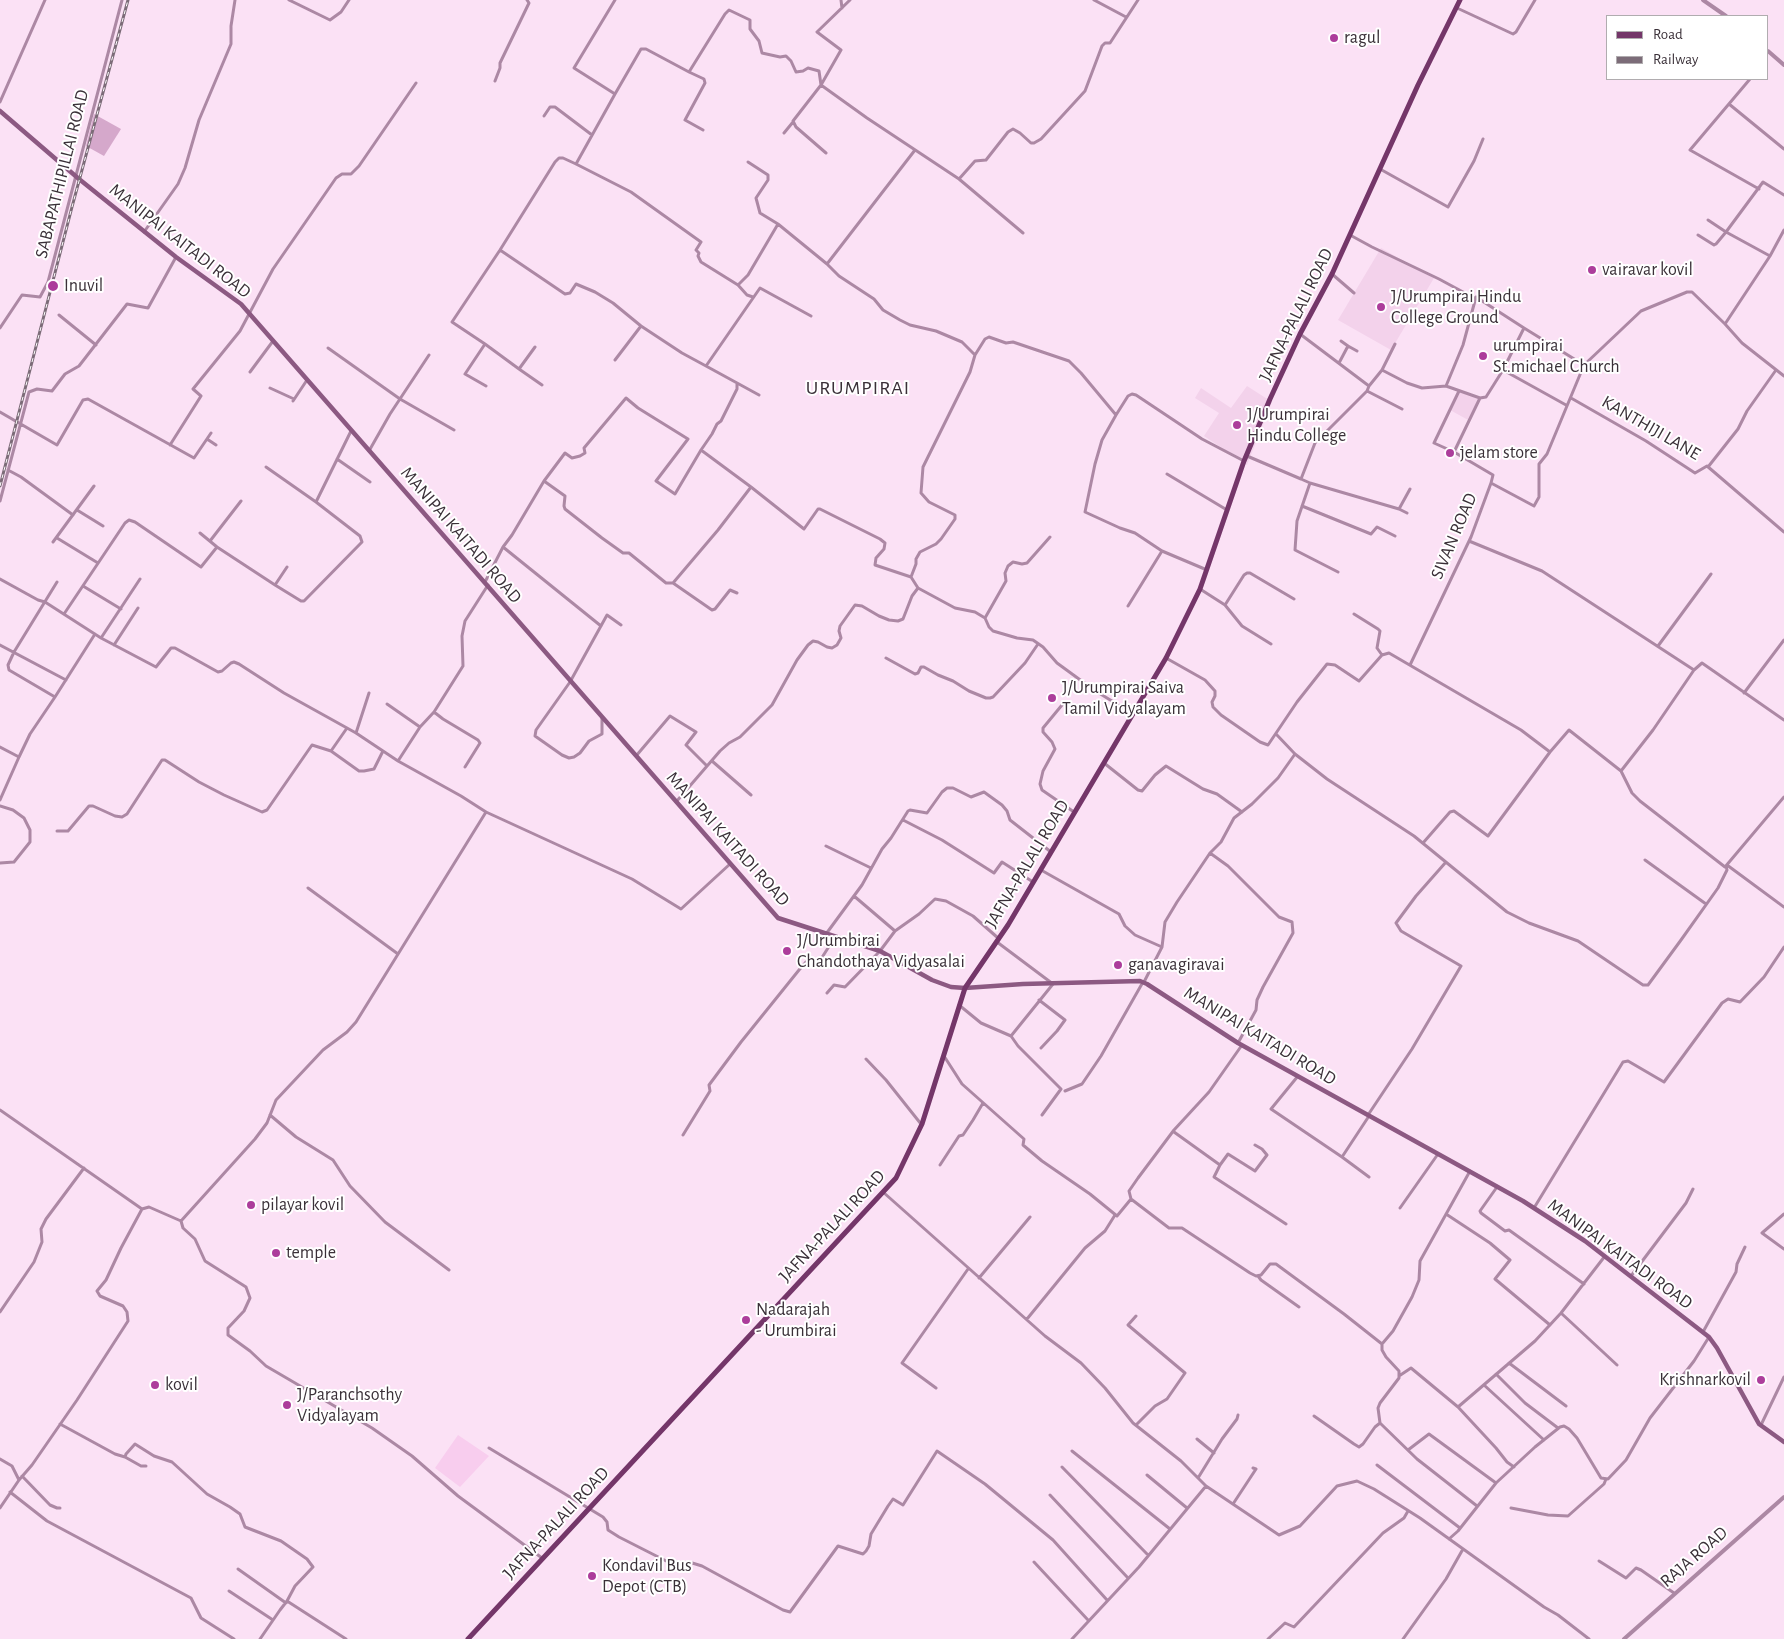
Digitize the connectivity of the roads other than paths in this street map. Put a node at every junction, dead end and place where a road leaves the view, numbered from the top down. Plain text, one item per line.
1 (45, 0) edge
2 (122, 0) edge
3 (236, 0) edge
4 (289, 0) edge
5 (349, 0) edge
6 (527, 0) edge
7 (615, 0) edge
8 (841, 0) edge
9 (850, 0) edge
10 (1094, 0) edge
11 (1138, 0) edge
12 (1460, 0) edge
13 (1536, 0) edge
14 (1703, 0) edge
15 (1456, 7) junction
16 (842, 8) junction
17 (1725, 15) edge
18 (1126, 17) junction
19 (1769, 54) edge
20 (1784, 65) edge
21 (689, 72) junction
22 (1749, 80) edge
23 (495, 81) dead end
24 (416, 83) dead end
25 (821, 85) junction
26 (615, 94) junction
27 (0, 102) edge
28 (1729, 104) junction
29 (0, 111) edge
30 (544, 116) dead end
31 (794, 121) junction
32 (703, 130) dead end
33 (784, 134) dead end
34 (592, 135) junction
35 (1483, 139) dead end
36 (1784, 149) edge
37 (915, 150) junction
38 (826, 153) dead end
39 (748, 162) dead end
40 (576, 164) junction
41 (1380, 168) junction
42 (76, 177) junction
43 (959, 178) junction
44 (1758, 188) junction
45 (1784, 195) edge
46 (1708, 220) dead end
47 (778, 224) junction
48 (1784, 230) edge
49 (144, 232) junction
50 (1726, 232) junction
51 (1022, 233) dead end
52 (1350, 235) junction
53 (1698, 235) dead end
54 (500, 250) junction
55 (1770, 256) junction
56 (176, 257) junction
57 (827, 264) junction
58 (1332, 274) junction
59 (738, 285) junction
60 (1354, 293) dead end
61 (753, 297) junction
62 (1476, 299) junction
63 (248, 312) junction
64 (59, 315) dead end
65 (811, 316) dead end
66 (1726, 324) junction
67 (642, 326) junction
68 (0, 328) edge
69 (1524, 328) junction
70 (1300, 334) junction
71 (273, 341) junction
72 (1341, 341) dead end
73 (485, 344) junction
74 (1395, 344) dead end
75 (96, 345) junction
76 (1348, 346) junction
77 (535, 347) dead end
78 (328, 348) dead end
79 (1357, 351) dead end
80 (429, 355) dead end
81 (975, 355) junction
82 (615, 360) dead end
83 (1339, 363) junction
84 (1584, 365) junction
85 (706, 366) junction
86 (519, 368) junction
87 (1382, 370) junction
88 (1502, 370) junction
89 (1776, 370) junction
90 (250, 372) dead end
91 (1784, 376) edge
92 (307, 380) junction
93 (737, 384) junction
94 (542, 385) dead end
95 (486, 386) dead end
96 (1369, 386) junction
97 (1446, 386) junction
98 (270, 388) dead end
99 (1366, 391) junction
100 (1459, 391) junction
101 (759, 395) dead end
102 (1480, 398) junction
103 (1571, 398) junction
104 (400, 400) junction
105 (1566, 405) junction
106 (1402, 409) dead end
107 (0, 412) edge
108 (1116, 415) junction
109 (20, 423) junction
110 (454, 430) dead end
111 (351, 431) junction
112 (211, 432) dead end
113 (206, 439) junction
114 (170, 445) junction
115 (216, 445) dead end
116 (701, 450) junction
117 (369, 452) junction
118 (1454, 452) junction
119 (1247, 456) junction
120 (337, 459) junction
121 (1244, 461) junction
122 (1708, 467) junction
123 (266, 468) dead end
124 (8, 470) junction
125 (1167, 474) dead end
126 (1301, 479) junction
127 (544, 481) junction
128 (370, 482) dead end
129 (1491, 482) junction
130 (1310, 483) junction
131 (94, 486) dead end
132 (751, 487) junction
133 (1410, 489) dead end
134 (0, 501) edge
135 (242, 501) dead end
136 (316, 502) junction
137 (1302, 506) junction
138 (1400, 509) junction
139 (77, 510) junction
140 (1227, 510) junction
141 (1407, 513) dead end
142 (73, 515) junction
143 (103, 526) dead end
144 (1784, 532) edge
145 (200, 533) dead end
146 (1395, 536) dead end
147 (1050, 537) dead end
148 (57, 538) junction
149 (210, 541) junction
150 (1469, 541) junction
151 (53, 542) dead end
152 (217, 547) junction
153 (503, 547) junction
154 (1162, 551) junction
155 (98, 563) junction
156 (287, 567) dead end
157 (1207, 570) junction
158 (1338, 572) dead end
159 (1712, 574) dead end
160 (911, 577) junction
161 (0, 579) edge
162 (140, 579) dead end
163 (57, 582) dead end
164 (486, 583) junction
165 (673, 583) junction
166 (83, 586) junction
167 (275, 586) junction
168 (918, 588) junction
169 (1200, 589) junction
170 (738, 593) dead end
171 (1294, 599) dead end
172 (45, 602) junction
173 (1225, 605) junction
174 (1128, 606) dead end
175 (138, 608) dead end
176 (120, 609) junction
177 (64, 614) junction
178 (1354, 614) dead end
179 (985, 618) junction
180 (621, 625) dead end
181 (601, 626) junction
182 (95, 634) junction
183 (101, 638) junction
184 (1784, 640) edge
185 (114, 644) junction
186 (1038, 644) junction
187 (1271, 644) dead end
188 (0, 645) edge
189 (1658, 646) junction
190 (14, 652) junction
191 (1382, 655) junction
192 (886, 658) dead end
193 (1166, 658) junction
194 (1410, 665) junction
195 (1694, 670) junction
196 (66, 680) junction
197 (570, 682) junction
198 (369, 693) dead end
199 (1744, 693) junction
200 (55, 697) junction
201 (387, 704) dead end
202 (1062, 705) dead end
203 (434, 712) junction
204 (1133, 714) junction
205 (602, 718) junction
206 (1784, 720) edge
207 (420, 727) junction
208 (347, 728) junction
209 (356, 733) junction
210 (1276, 734) junction
211 (0, 747) edge
212 (331, 751) junction
213 (383, 751) junction
214 (1550, 752) junction
215 (1295, 754) junction
216 (635, 756) junction
217 (19, 757) junction
218 (398, 761) junction
219 (712, 761) junction
220 (1104, 762) junction
221 (707, 766) junction
222 (466, 767) dead end
223 (1621, 771) junction
224 (751, 795) dead end
225 (1784, 798) edge
226 (0, 800) edge
227 (676, 803) junction
228 (0, 806) edge
229 (486, 812) junction
230 (1075, 812) junction
231 (1242, 812) junction
232 (903, 820) junction
233 (57, 831) dead end
234 (1423, 843) junction
235 (826, 846) dead end
236 (1051, 852) junction
237 (1210, 853) junction
238 (1645, 860) dead end
239 (1446, 862) junction
240 (0, 863) edge
241 (730, 864) junction
242 (1726, 866) junction
243 (871, 868) junction
244 (1041, 870) junction
245 (1034, 882) junction
246 (308, 888) dead end
247 (854, 896) junction
248 (1706, 904) junction
249 (1784, 907) edge
250 (895, 931) junction
251 (826, 934) junction
252 (835, 937) junction
253 (998, 940) junction
254 (1162, 947) junction
255 (1784, 947) edge
256 (880, 952) junction
257 (398, 954) junction
258 (1143, 982) junction
259 (1053, 984) junction
260 (965, 988) junction
261 (827, 993) dead end
262 (1039, 1000) junction
263 (959, 1005) junction
264 (1011, 1036) junction
265 (1240, 1044) junction
266 (1041, 1048) dead end
267 (943, 1055) junction
268 (866, 1059) dead end
269 (1298, 1076) junction
270 (1065, 1091) dead end
271 (983, 1103) junction
272 (0, 1110) edge
273 (270, 1115) junction
274 (1042, 1115) dead end
275 (1369, 1115) junction
276 (922, 1124) junction
277 (1174, 1132) junction
278 (683, 1135) dead end
279 (1255, 1145) dead end
280 (1438, 1154) junction
281 (1342, 1157) junction
282 (1220, 1164) junction
283 (940, 1165) dead end
284 (84, 1168) junction
285 (1470, 1171) junction
286 (1369, 1177) dead end
287 (1497, 1186) junction
288 (1693, 1189) dead end
289 (883, 1192) junction
290 (1131, 1198) junction
291 (142, 1208) junction
292 (1400, 1208) dead end
293 (1534, 1208) junction
294 (1446, 1214) junction
295 (1784, 1214) edge
296 (1115, 1215) junction
297 (1030, 1217) dead end
298 (181, 1221) junction
299 (1286, 1224) dead end
300 (1745, 1246) dead end
301 (1783, 1247) edge
302 (1604, 1256) junction
303 (968, 1269) junction
304 (449, 1270) dead end
305 (1258, 1276) junction
306 (1631, 1276) junction
307 (978, 1278) junction
308 (1584, 1284) junction
309 (1299, 1308) dead end
310 (0, 1312) edge
311 (1561, 1314) junction
312 (1136, 1316) dead end
313 (1027, 1319) junction
314 (1550, 1325) junction
315 (1703, 1332) junction
316 (1709, 1337) junction
317 (1382, 1344) junction
318 (1509, 1363) junction
319 (1617, 1365) dead end
320 (1496, 1374) junction
321 (1399, 1376) junction
322 (1784, 1377) edge
323 (1484, 1385) junction
324 (936, 1388) dead end
325 (1566, 1406) dead end
326 (1458, 1407) junction
327 (1238, 1415) dead end
328 (1314, 1416) dead end
329 (1380, 1423) junction
330 (60, 1424) junction
331 (1136, 1425) junction
332 (1760, 1425) junction
333 (1558, 1428) junction
334 (1197, 1439) dead end
335 (1544, 1440) junction
336 (1784, 1442) edge
337 (489, 1448) dead end
338 (1408, 1450) junction
339 (1072, 1451) dead end
340 (1214, 1453) junction
341 (125, 1457) junction
342 (0, 1459) edge
343 (1377, 1464) dead end
344 (146, 1466) dead end
345 (1062, 1466) dead end
346 (1514, 1467) junction
347 (1253, 1468) dead end
348 (1147, 1475) dead end
349 (21, 1478) junction
350 (1198, 1478) junction
351 (1606, 1479) junction
352 (1496, 1484) junction
353 (1206, 1486) junction
354 (10, 1492) junction
355 (1050, 1495) dead end
356 (1784, 1497) edge
357 (1233, 1504) junction
358 (1477, 1506) junction
359 (0, 1508) edge
360 (60, 1508) dead end
361 (588, 1508) junction
362 (1187, 1508) junction
363 (1511, 1508) dead end
364 (1408, 1511) junction
365 (1460, 1528) junction
366 (1170, 1529) junction
367 (1449, 1539) junction
368 (1463, 1549) junction
369 (1148, 1555) junction
370 (543, 1558) junction
371 (1599, 1561) dead end
372 (1034, 1562) dead end
373 (238, 1569) dead end
374 (1128, 1578) junction
375 (229, 1591) dead end
376 (1674, 1593) junction
377 (1107, 1600) junction
378 (287, 1602) junction
379 (273, 1620) junction
380 (1088, 1620) junction
381 (234, 1639) edge
382 (260, 1639) edge
383 (346, 1639) edge
384 (468, 1639) edge
385 (1072, 1639) edge
386 (1268, 1639) edge
387 (1403, 1639) edge
388 (1589, 1639) edge
389 (1624, 1639) edge

1 - 27 street
2 - 42 street, SABAPATHIPILLAI ROAD
3 - 49 street
4 - 5 street
6 - 23 street
7 - 26 street
8 - 16 street
9 - 16 street
10 - 18 street
11 - 18 street
12 - 15 main road, JAFNA-PALALI ROAD
13 - 15 street
14 - 17 street
15 - 41 main road, JAFNA-PALALI ROAD
16 - 25 street
18 - 43 street
19 - 20 street
21 - 25 street
21 - 26 street
21 - 32 street
22 - 28 street
24 - 63 street
25 - 31 street
25 - 37 street
26 - 34 street
28 - 36 street
28 - 44 street
29 - 42 main road, MANIPAI KAITADI ROAD
30 - 34 street
31 - 33 street
31 - 38 street
34 - 40 street
35 - 41 street
37 - 43 street
37 - 57 street
39 - 47 street
40 - 54 street
40 - 59 street
41 - 52 main road, JAFNA-PALALI ROAD
42 - 49 main road, MANIPAI KAITADI ROAD
42 - 68 street, SABAPATHIPILLAI ROAD
43 - 51 street
44 - 45 street
44 - 50 street
46 - 50 street
47 - 57 street
47 - 59 street
48 - 55 street
49 - 56 main road, MANIPAI KAITADI ROAD
50 - 53 street
50 - 55 street
52 - 58 main road, JAFNA-PALALI ROAD
52 - 62 street
54 - 67 street
54 - 73 street
55 - 66 street
56 - 63 main road, MANIPAI KAITADI ROAD
56 - 75 street
57 - 81 street
58 - 60 street
58 - 70 main road, JAFNA-PALALI ROAD
59 - 61 street
61 - 65 street
61 - 85 street
62 - 69 street
62 - 97 street
63 - 71 main road, MANIPAI KAITADI ROAD
63 - 114 street
64 - 75 street
66 - 84 street, SIVAN ROAD
66 - 89 street
67 - 82 street
67 - 85 street
69 - 84 street
69 - 88 street
70 - 83 street
70 - 119 main road, JAFNA-PALALI ROAD
71 - 90 street
71 - 92 main road, MANIPAI KAITADI ROAD
72 - 76 street
73 - 86 street
73 - 95 street
74 - 87 street
75 - 109 street
76 - 79 street
76 - 83 street
77 - 86 street
78 - 104 street
80 - 104 street
81 - 108 street
81 - 160 street
83 - 96 street
84 - 103 street, SIVAN ROAD
85 - 93 street
86 - 94 street
87 - 96 street
87 - 97 street
88 - 102 street
88 - 105 street
89 - 91 street
89 - 122 street
92 - 98 street
92 - 111 main road, MANIPAI KAITADI ROAD
93 - 101 street
93 - 116 street
96 - 99 street
97 - 100 street
99 - 106 street
99 - 126 street
100 - 102 street
100 - 118 street
102 - 118 street
103 - 105 street, SIVAN ROAD
103 - 122 street, KANTHIJI LANE
104 - 110 street
104 - 117 street
105 - 129 street, SIVAN ROAD
107 - 109 street
108 - 121 street
108 - 154 street
109 - 114 street
109 - 124 street
111 - 117 main road, MANIPAI KAITADI ROAD
111 - 120 street
112 - 113 street
113 - 114 street
113 - 115 street
116 - 127 street
116 - 132 street
117 - 164 main road, MANIPAI KAITADI ROAD
118 - 129 street
119 - 121 main road, JAFNA-PALALI ROAD
119 - 126 street
120 - 128 street
120 - 136 street
121 - 140 main road, JAFNA-PALALI ROAD
122 - 144 street, KANTHIJI LANE
123 - 136 street
124 - 134 street
124 - 142 street
125 - 140 street
126 - 130 street
127 - 153 street
127 - 165 street
129 - 150 street, SIVAN ROAD
130 - 137 street
130 - 138 street
131 - 139 street
132 - 160 street
132 - 165 street
133 - 138 street
135 - 149 street
136 - 167 street
137 - 146 street
137 - 158 street
138 - 141 street
139 - 142 street
139 - 143 street
140 - 157 main road, JAFNA-PALALI ROAD
142 - 148 street
145 - 149 street
147 - 179 street
148 - 151 street
148 - 155 street
149 - 152 street
150 - 189 street
150 - 194 street, SIVAN ROAD
152 - 155 street
152 - 167 street
153 - 164 street
153 - 181 street
154 - 157 street
154 - 174 street
155 - 166 street
156 - 167 street
157 - 169 main road, JAFNA-PALALI ROAD
159 - 189 street
160 - 168 street
161 - 172 street
162 - 176 street
163 - 172 street
164 - 197 main road, MANIPAI KAITADI ROAD
164 - 203 street
165 - 170 street
166 - 176 street
166 - 177 street
168 - 179 street
168 - 219 street
169 - 173 street
169 - 193 main road, JAFNA-PALALI ROAD
171 - 173 street
172 - 177 street
172 - 190 street
173 - 187 street
175 - 185 street
176 - 183 street
177 - 182 street
178 - 191 street
179 - 186 street
180 - 181 street
181 - 197 street
182 - 183 street
182 - 196 street
183 - 185 street
184 - 199 street
185 - 208 street
186 - 192 street
186 - 204 street
188 - 190 street
189 - 195 street
190 - 196 street
190 - 200 street
191 - 194 street
191 - 210 street
193 - 204 main road, JAFNA-PALALI ROAD
193 - 210 street
194 - 214 street
195 - 199 street
195 - 223 street
196 - 200 street
197 - 205 main road, MANIPAI KAITADI ROAD
197 - 205 street
198 - 209 street
199 - 206 street
200 - 217 street
201 - 207 street
202 - 230 street
203 - 207 street
203 - 222 street
204 - 220 main road, JAFNA-PALALI ROAD
205 - 216 main road, MANIPAI KAITADI ROAD
207 - 218 street
208 - 209 street
208 - 212 street
209 - 213 street
210 - 215 street
211 - 217 street
212 - 213 street
212 - 233 street
213 - 218 street
214 - 223 street
214 - 234 street
215 - 231 street
215 - 234 street
216 - 221 street
216 - 227 main road, MANIPAI KAITADI ROAD
217 - 226 street
218 - 229 street
219 - 221 street
219 - 224 street
220 - 230 main road, JAFNA-PALALI ROAD
220 - 231 street
221 - 227 street
223 - 242 street
225 - 242 street
227 - 241 main road, MANIPAI KAITADI ROAD
228 - 240 street
229 - 241 street
229 - 257 street
230 - 236 main road, JAFNA-PALALI ROAD
231 - 237 street
232 - 236 street
232 - 243 street
232 - 245 street
234 - 239 street
235 - 243 street
236 - 244 main road, JAFNA-PALALI ROAD
237 - 254 street
237 - 265 street
238 - 248 street
239 - 248 street
239 - 275 street
241 - 251 main road, MANIPAI KAITADI ROAD
242 - 248 street
242 - 249 street
243 - 247 street
244 - 245 main road, JAFNA-PALALI ROAD
244 - 254 street
245 - 253 main road, JAFNA-PALALI ROAD
246 - 257 street
247 - 250 street
247 - 251 street
250 - 253 street
250 - 256 street
251 - 252 main road, MANIPAI KAITADI ROAD
252 - 256 main road, MANIPAI KAITADI ROAD
252 - 278 street
253 - 259 street
253 - 260 main road, JAFNA-PALALI ROAD
254 - 258 street
255 - 293 street
256 - 260 main road, MANIPAI KAITADI ROAD
256 - 261 street
257 - 273 street
258 - 259 main road, MANIPAI KAITADI ROAD
258 - 265 main road, MANIPAI KAITADI ROAD
258 - 270 street
259 - 260 main road, MANIPAI KAITADI ROAD
259 - 262 street
260 - 263 main road, JAFNA-PALALI ROAD
262 - 264 street
262 - 266 street
263 - 264 street
263 - 267 main road, JAFNA-PALALI ROAD
264 - 274 street
265 - 269 main road, MANIPAI KAITADI ROAD
265 - 277 street
267 - 271 street
267 - 276 main road, JAFNA-PALALI ROAD
268 - 276 street
269 - 275 main road, MANIPAI KAITADI ROAD
269 - 281 street
271 - 283 street
271 - 296 street
272 - 284 street
273 - 298 street
273 - 304 street
275 - 280 main road, MANIPAI KAITADI ROAD
275 - 281 street
276 - 289 main road, JAFNA-PALALI ROAD
277 - 282 street
277 - 290 street
279 - 282 street
280 - 285 main road, MANIPAI KAITADI ROAD
280 - 292 street
281 - 286 street
282 - 299 street
284 - 291 street
284 - 310 street
285 - 287 main road, MANIPAI KAITADI ROAD
285 - 294 street
287 - 293 main road, MANIPAI KAITADI ROAD
287 - 308 street
288 - 306 street
289 - 303 street
289 - 361 main road, JAFNA-PALALI ROAD
290 - 296 street
290 - 305 street
291 - 298 street
291 - 330 street
293 - 302 main road, MANIPAI KAITADI ROAD
294 - 314 street
294 - 317 street
295 - 301 street
296 - 313 street
297 - 307 street
298 - 370 street
300 - 315 street
302 - 306 main road, MANIPAI KAITADI ROAD
302 - 308 street
303 - 307 street
303 - 324 street
305 - 309 street
305 - 317 street
306 - 315 main road, MANIPAI KAITADI ROAD
307 - 313 street
308 - 311 street
311 - 314 street
311 - 319 street
312 - 331 street
313 - 331 street
314 - 318 street
315 - 316 main road, MANIPAI KAITADI ROAD
316 - 332 main road, MANIPAI KAITADI ROAD
316 - 351 street
317 - 321 street
318 - 320 street
318 - 325 street
320 - 323 street
320 - 333 street
321 - 326 street
321 - 329 street
322 - 332 street
323 - 326 street
323 - 335 street
326 - 346 street
327 - 340 street
328 - 329 street
329 - 338 street
330 - 341 street
330 - 349 street
331 - 350 street
332 - 336 main road, MANIPAI KAITADI ROAD
333 - 335 street
333 - 351 street
334 - 340 street
335 - 346 street
337 - 361 street
338 - 352 street
338 - 358 street
339 - 366 street
340 - 350 street
341 - 344 street
341 - 378 street
342 - 349 street
343 - 365 street
345 - 369 street
346 - 352 street
347 - 357 street
348 - 362 street
349 - 354 street
349 - 360 street
350 - 353 street
351 - 363 street
352 - 358 street
353 - 357 street
353 - 362 street
354 - 359 street
354 - 381 street
355 - 374 street
356 - 376 street, RAJA ROAD
357 - 364 street
358 - 365 street
361 - 370 main road, JAFNA-PALALI ROAD
361 - 377 street
362 - 366 street
364 - 367 street
364 - 386 street
365 - 367 street
366 - 369 street
367 - 368 street
368 - 387 street
368 - 388 street
369 - 374 street
370 - 384 main road, JAFNA-PALALI ROAD
371 - 376 street
372 - 380 street
373 - 378 street
374 - 377 street
375 - 379 street
376 - 389 street, RAJA ROAD
377 - 380 street
378 - 379 street
378 - 383 street
379 - 382 street
380 - 385 street

